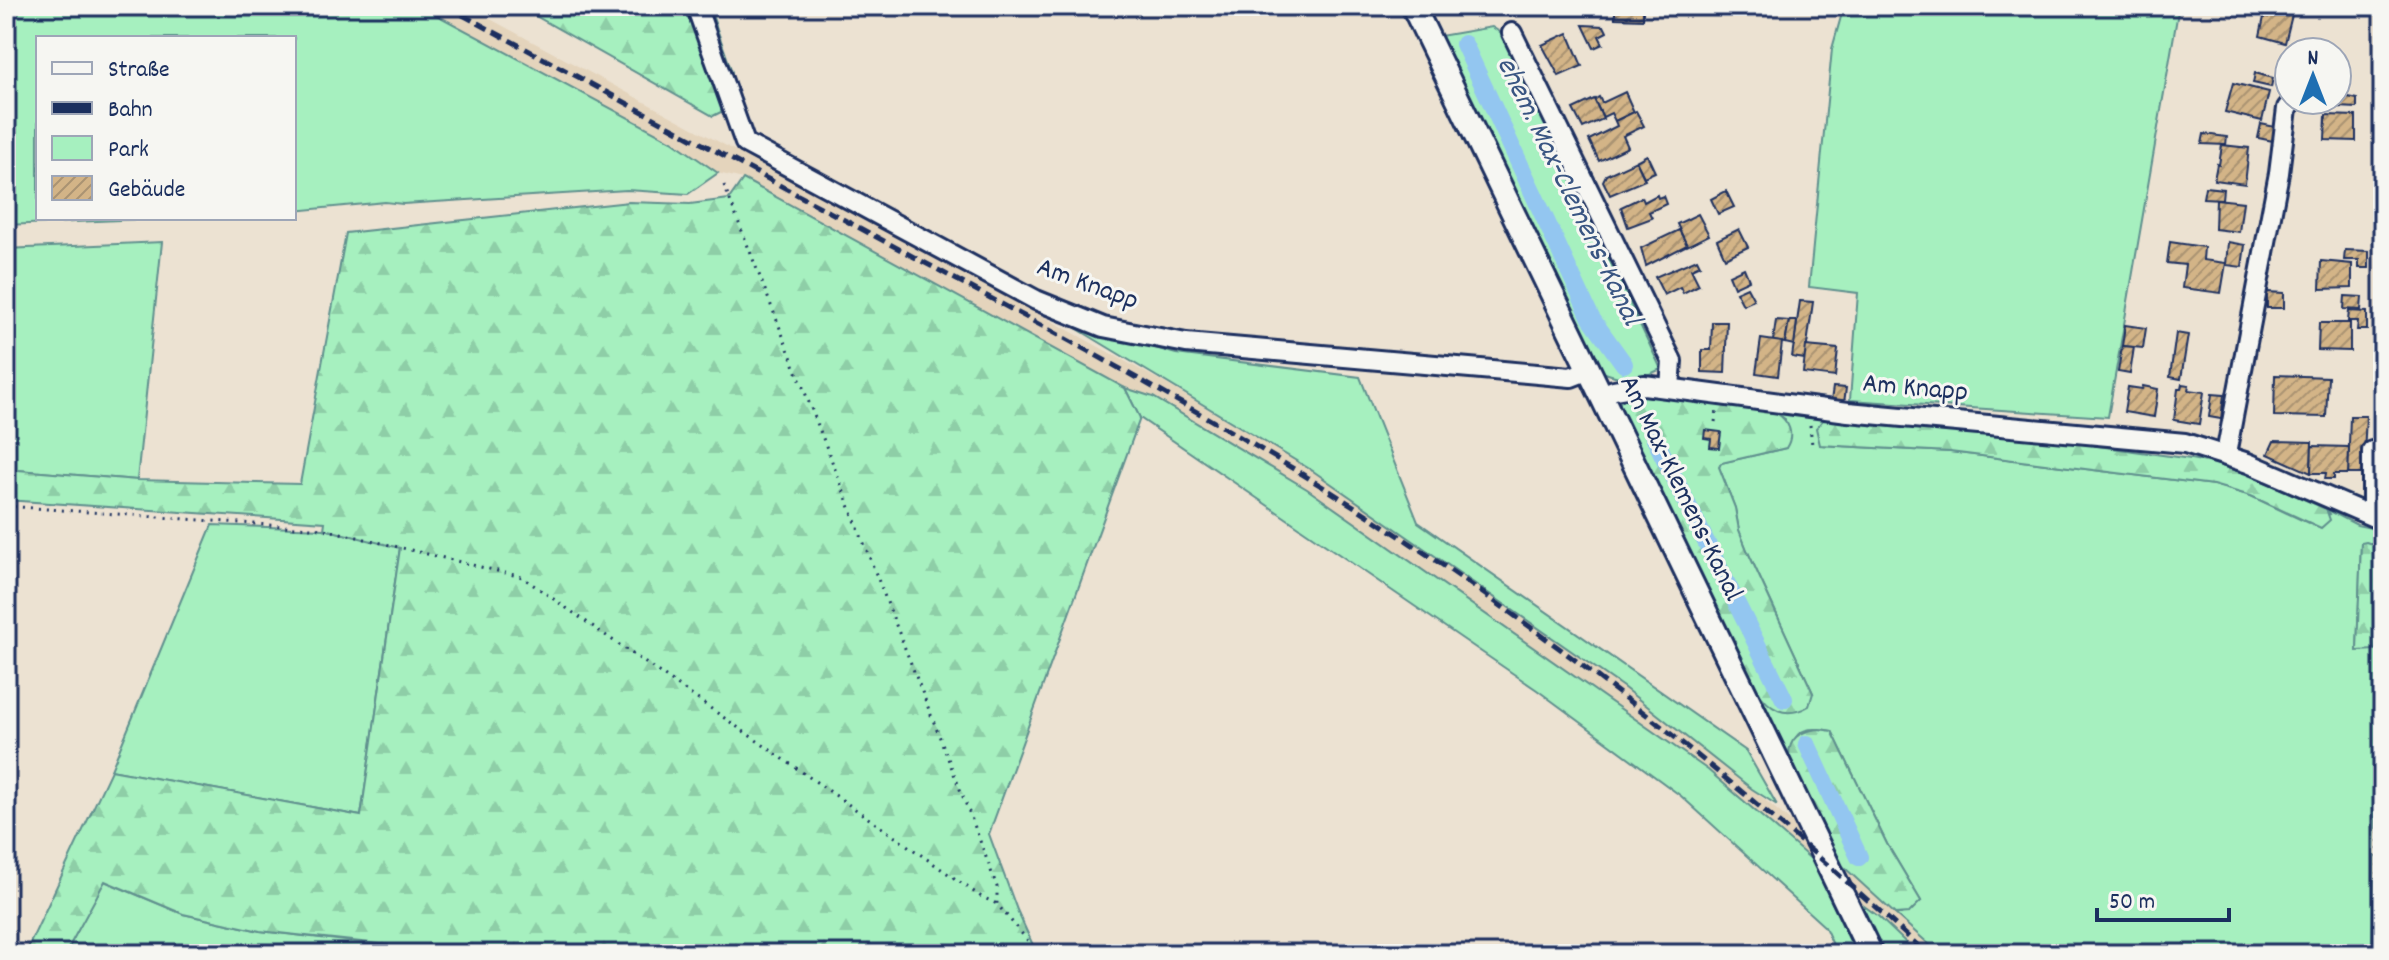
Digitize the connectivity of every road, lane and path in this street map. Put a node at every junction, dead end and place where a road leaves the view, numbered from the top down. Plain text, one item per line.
1 (696, 6) edge
2 (1413, 6) edge
3 (1512, 33) dead end
4 (2286, 116) edge
5 (724, 185) dead end
6 (1589, 370) junction
7 (1670, 387) junction
8 (1601, 395) junction
9 (2372, 451) dead end
10 (2226, 454) junction
11 (6, 506) edge
12 (2377, 519) edge
13 (2383, 656) edge
14 (997, 904) junction
15 (1039, 954) edge
16 (1871, 954) edge
17 (2376, 954) edge

1 - 6 street, Am Knapp
2 - 6 main road, Am Max-Klemens-Kanal
3 - 7 street, Am Max-Klemens-Kanal
4 - 10 street
5 - 14 path
6 - 8 main road, Am Max-Klemens-Kanal
7 - 8 street, Am Knapp
7 - 10 street, Am Knapp
8 - 16 main road, Am Max-Klemens-Kanal
9 - 12 street
10 - 12 street, Am Knapp
11 - 14 path
13 - 17 path
14 - 15 path

